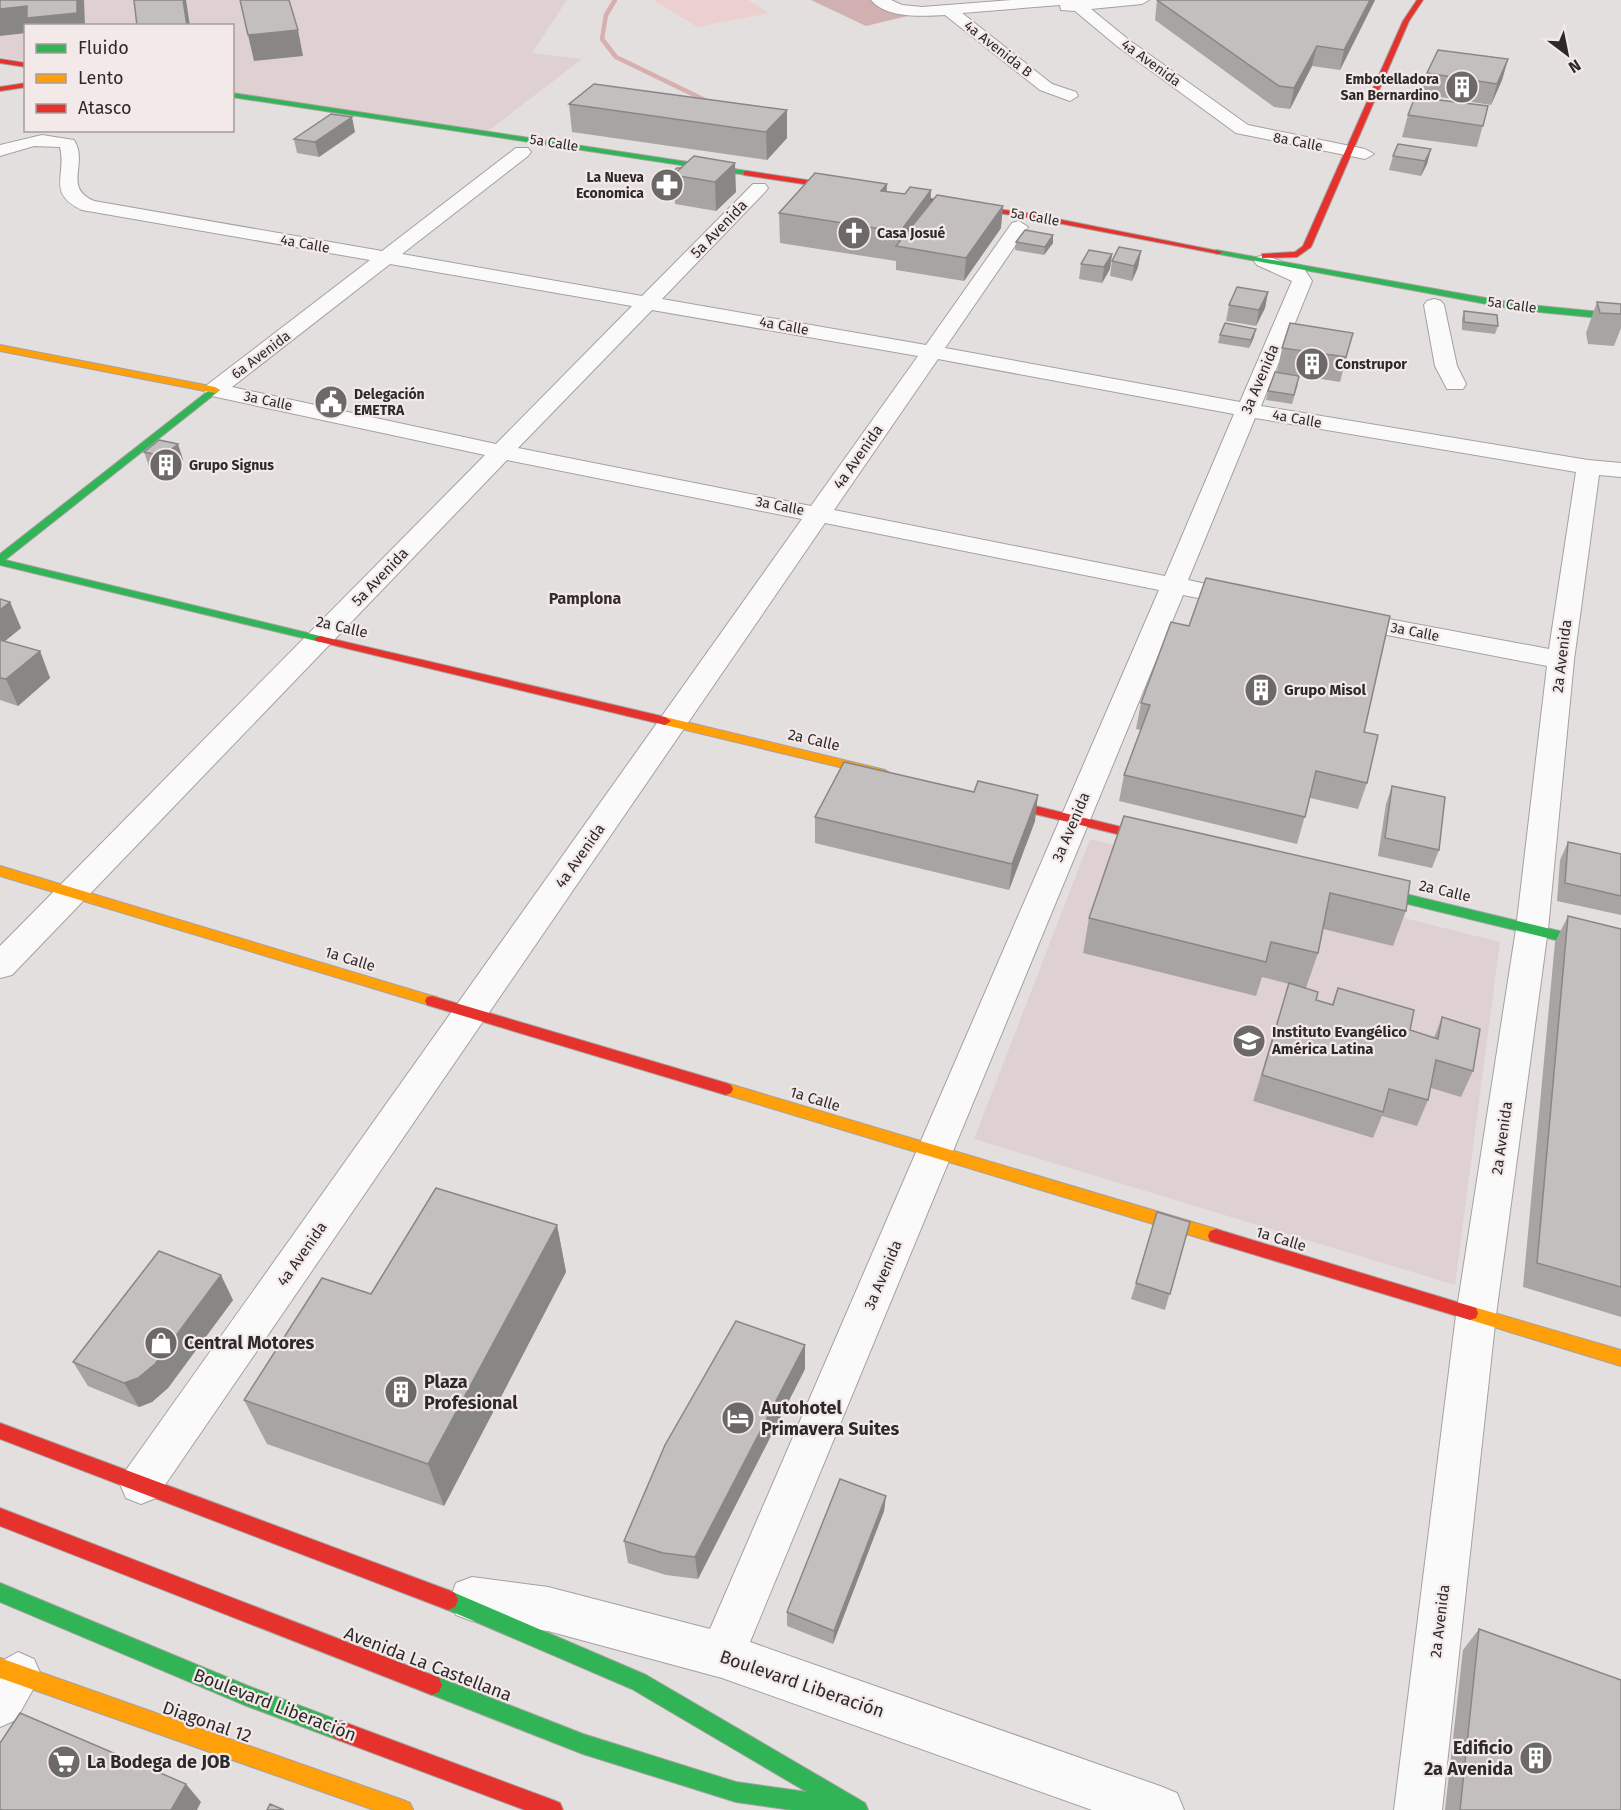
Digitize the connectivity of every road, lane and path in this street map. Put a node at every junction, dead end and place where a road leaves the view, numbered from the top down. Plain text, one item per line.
1 (878, 0) edge
2 (1141, 0) edge
3 (1421, 0) edge
4 (1071, 2) edge
5 (1018, 5) edge
6 (954, 14) junction
7 (1407, 52) dead end
8 (0, 61) edge
9 (24, 65) edge
10 (24, 83) edge
11 (0, 84) edge
12 (24, 84) edge
13 (0, 90) edge
14 (234, 95) edge
15 (1070, 96) dead end
16 (234, 107) edge
17 (1234, 124) joint
18 (0, 151) edge
19 (522, 152) junction
20 (1360, 154) junction
21 (759, 188) junction
22 (1345, 197) dead end
23 (1019, 227) junction
24 (1236, 254) junction
25 (387, 259) junction
26 (1264, 261) joint
27 (1305, 275) junction
28 (648, 303) junction
29 (1434, 305) junction
30 (1496, 309) junction
31 (1621, 317) edge
32 (1621, 330) edge
33 (0, 348) edge
34 (932, 352) junction
35 (1455, 384) dead end
36 (215, 390) junction
37 (1247, 410) junction
38 (502, 452) junction
39 (1605, 469) edge
40 (819, 513) junction
41 (0, 560) edge
42 (1174, 585) junction
43 (1268, 604) edge
44 (1326, 615) edge
45 (320, 639) junction
46 (1560, 660) junction
47 (673, 723) junction
48 (902, 778) edge
49 (982, 798) edge
50 (1074, 820) junction
51 (1177, 844) edge
52 (0, 871) edge
53 (1349, 885) edge
54 (72, 893) junction
55 (1532, 929) junction
56 (1621, 951) edge
57 (0, 966) edge
58 (471, 1012) junction
59 (935, 1152) junction
60 (1476, 1315) junction
61 (1621, 1358) edge
62 (0, 1431) edge
63 (141, 1484) junction
64 (0, 1517) edge
65 (0, 1592) edge
66 (435, 1594) junction
67 (722, 1655) junction
68 (6, 1682) edge
69 (856, 1809) edge
70 (403, 1810) edge
71 (553, 1810) edge
72 (1160, 1810) edge
73 (1418, 1810) edge

1 - 6 street
2 - 4 street
3 - 7 main road
3 - 20 main road
4 - 5 street
4 - 17 street, 4a Avenida
5 - 6 street
6 - 15 street, 4a Avenida B
8 - 9 main road
10 - 11 main road
12 - 13 main road
14 - 24 main road, 5a Calle
16 - 19 main road, 5a Calle
17 - 20 street, 8a Calle
18 - 25 street, 4a Calle
19 - 21 main road, 5a Calle
19 - 25 street, 6a Avenida
20 - 24 main road
21 - 23 main road, 5a Calle
21 - 28 street, 5a Avenida
22 - 27 main road, 3a Avenida
23 - 27 main road, 5a Calle
23 - 34 street, 4a Avenida
24 - 26 main road, 5a Calle
25 - 28 street, 4a Calle
25 - 36 street, 6a Avenida
26 - 27 street
27 - 29 main road, 5a Calle
27 - 30 main road, 5a Calle
27 - 37 street, 3a Avenida
28 - 34 street, 4a Calle
28 - 38 street, 5a Avenida
29 - 30 main road, 5a Calle
29 - 35 street
30 - 31 main road, 5a Calle
30 - 32 main road, 5a Calle
33 - 36 main road, 3a Calle
34 - 37 street, 4a Calle
34 - 40 street, 4a Avenida
36 - 38 street, 3a Calle
36 - 41 main road, 6a Avenida
37 - 39 street, 4a Calle
37 - 42 street, 3a Avenida
38 - 40 street, 3a Calle
38 - 45 street, 5a Avenida
39 - 46 street, 2a Avenida
40 - 42 street, 3a Calle
40 - 47 street, 4a Avenida
41 - 45 main road, 2a Calle
42 - 43 street, 3a Calle
42 - 50 street, 3a Avenida
44 - 46 street, 3a Calle
45 - 47 main road, 2a Calle
45 - 54 street, 5a Avenida
46 - 55 street, 2a Avenida
47 - 48 main road, 2a Calle
47 - 58 street, 4a Avenida
49 - 50 main road
50 - 51 main road
50 - 59 street, 3a Avenida
52 - 54 main road, 1a Calle
53 - 55 main road, 2a Calle
54 - 57 street, 5a Avenida
54 - 58 main road, 1a Calle
55 - 56 main road, 2a Calle
55 - 60 street, 2a Avenida
58 - 59 main road, 1a Calle
58 - 63 street, 4a Avenida
59 - 60 main road, 1a Calle
59 - 67 street, 3a Avenida
60 - 61 main road, 1a Calle
60 - 73 street, 2a Avenida
62 - 63 main road, Boulevard Liberación
63 - 66 main road, Boulevard Liberación
64 - 69 main road, Avenida La Castellana
65 - 71 main road, Boulevard Liberación
66 - 67 street, Boulevard Liberación
66 - 69 main road, Boulevard Liberación
67 - 72 street, Boulevard Liberación
68 - 70 main road, Diagonal 12

